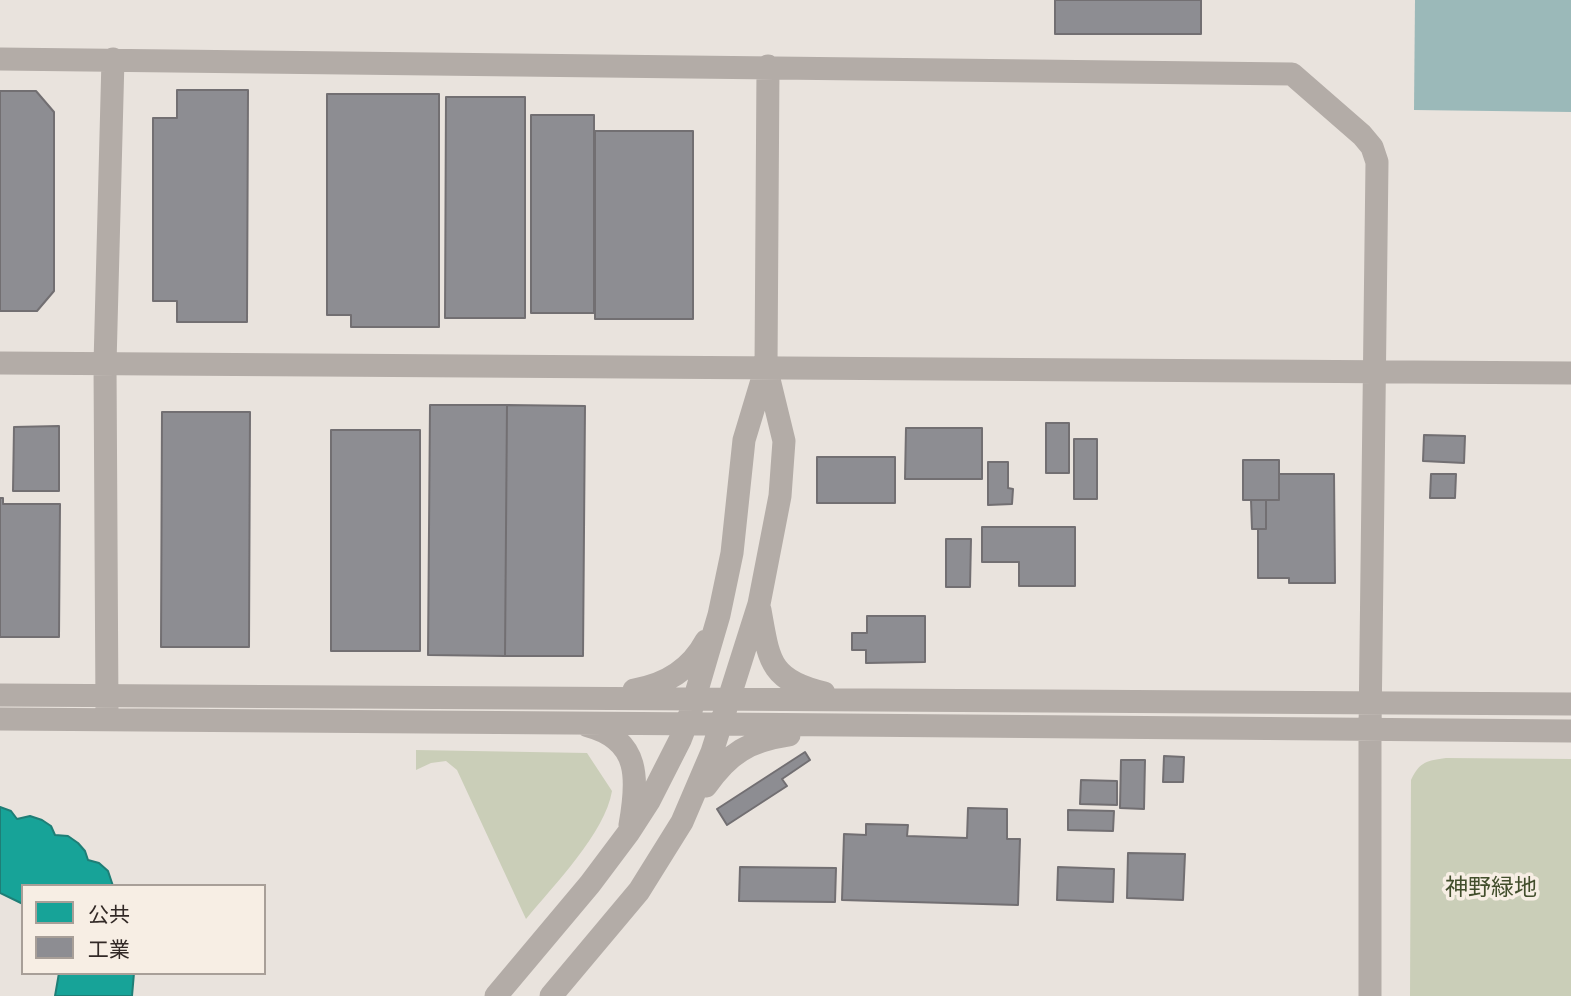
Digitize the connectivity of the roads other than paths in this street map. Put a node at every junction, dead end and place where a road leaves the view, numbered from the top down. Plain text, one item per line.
1 (0, 59) edge
2 (113, 59) junction
3 (768, 66) junction
4 (0, 363) edge
5 (105, 364) junction
6 (766, 367) junction
7 (1375, 371) junction
8 (1571, 373) edge
9 (759, 604) junction
10 (719, 615) junction
11 (0, 695) edge
12 (106, 695) junction
13 (568, 698) junction
14 (695, 699) junction
15 (728, 699) junction
16 (851, 700) junction
17 (1370, 703) junction
18 (1571, 704) edge
19 (0, 719) edge
20 (107, 720) junction
21 (570, 722) junction
22 (686, 724) junction
23 (720, 725) junction
24 (848, 727) junction
25 (1370, 730) junction
26 (1571, 731) edge
27 (682, 822) junction
28 (629, 832) junction
29 (496, 996) edge
30 (551, 996) edge
31 (1370, 996) edge

1 - 2 street
2 - 3 street
2 - 5 street
3 - 6 street
3 - 7 street
4 - 5 street
5 - 6 street
5 - 12 street
6 - 7 street
6 - 9 street
6 - 10 street
7 - 8 street
7 - 17 street
9 - 15 street
9 - 16 street
10 - 13 street
10 - 14 street
11 - 12 street
12 - 13 street
12 - 20 street
13 - 14 street
14 - 15 street
14 - 22 street
15 - 16 street
15 - 23 street
16 - 17 street
17 - 18 street
17 - 25 street
19 - 20 street
20 - 21 street
21 - 22 street
21 - 28 street
22 - 23 street
22 - 28 street
23 - 24 street
23 - 27 street
24 - 25 street
24 - 27 street
25 - 26 street
25 - 31 street
27 - 30 street
28 - 29 street

